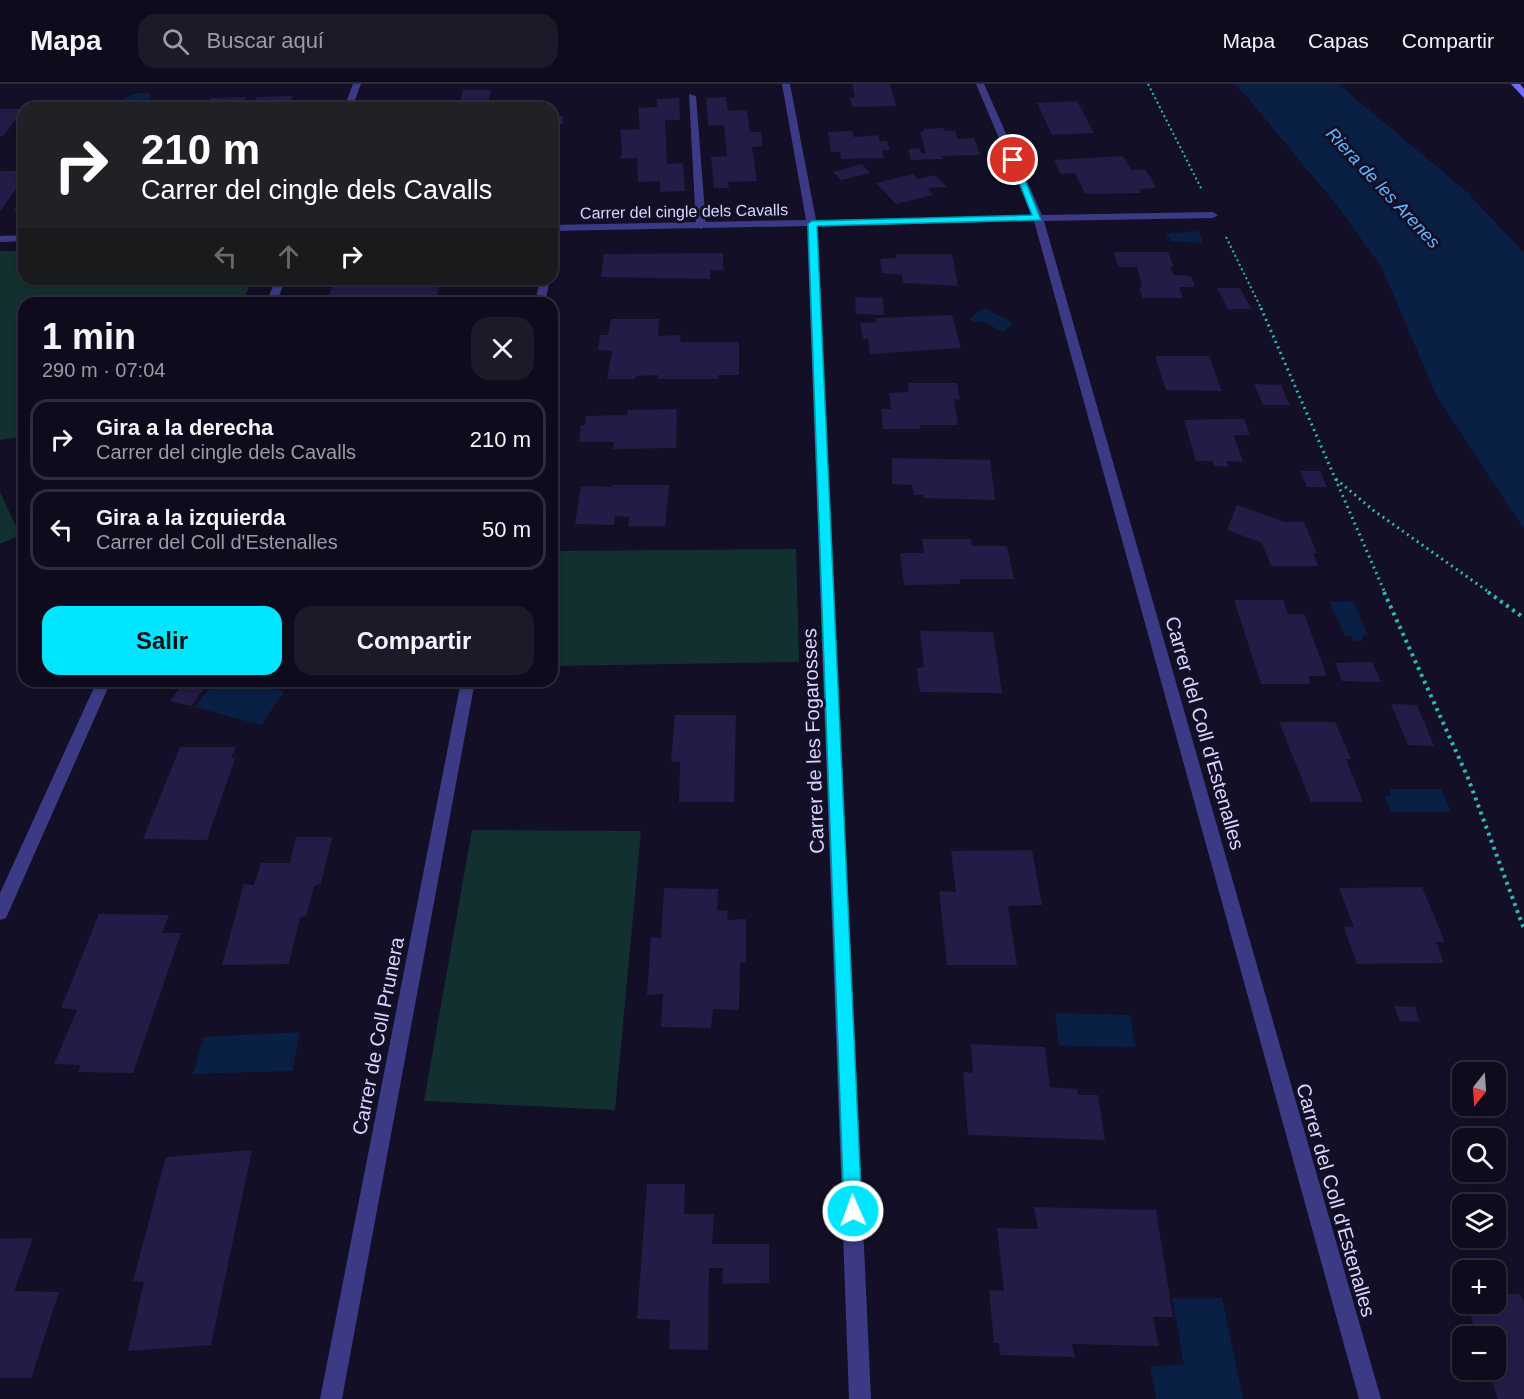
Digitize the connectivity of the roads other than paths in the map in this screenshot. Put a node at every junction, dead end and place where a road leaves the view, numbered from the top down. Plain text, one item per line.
1 (357, 84) edge
2 (786, 84) edge
3 (980, 84) edge
4 (1515, 84) edge
5 (1524, 95) edge
6 (692, 96) dead end
7 (350, 102) edge
8 (1213, 214) road end
9 (1038, 218) junction
10 (812, 224) junction
11 (701, 226) junction
12 (558, 228) edge
13 (0, 238) edge
14 (18, 238) edge
15 (101, 687) edge
16 (467, 687) edge
17 (0, 912) edge
18 (331, 1399) edge
19 (860, 1399) edge
20 (1370, 1399) edge

1 - 7 street
2 - 10 street, Carrer de les Fogarosses
3 - 9 street, Carrer del Coll d'Estenalles
4 - 5 street
6 - 11 street
8 - 9 street, Carrer del cingle dels Cavalls
9 - 10 street, Carrer del cingle dels Cavalls
9 - 20 street, Carrer del Coll d'Estenalles
10 - 11 street, Carrer del cingle dels Cavalls
10 - 19 street, Carrer de les Fogarosses
11 - 12 street, Carrer del cingle dels Cavalls
13 - 14 street
15 - 17 street
16 - 18 street, Carrer de Coll Prunera

